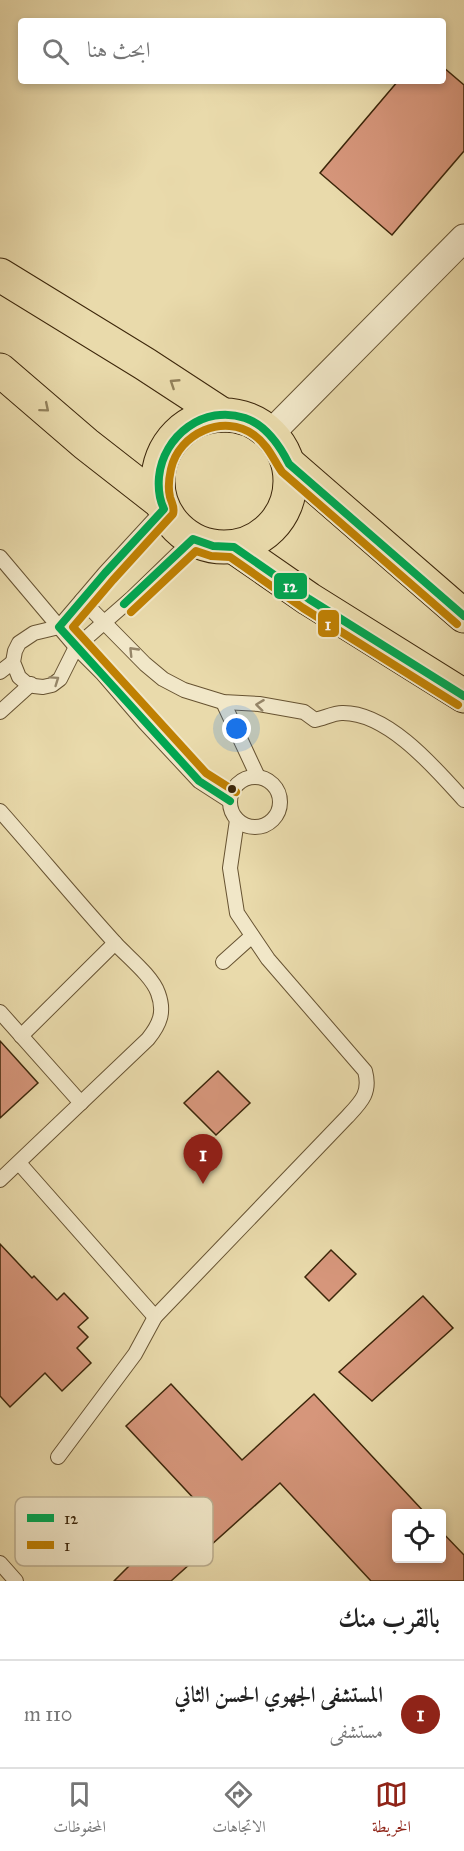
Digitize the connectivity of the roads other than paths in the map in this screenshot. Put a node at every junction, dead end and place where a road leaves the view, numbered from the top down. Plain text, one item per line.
1 (464, 238) edge
2 (0, 275) edge
3 (0, 370) edge
4 (223, 415) junction
5 (270, 434) junction
6 (289, 464) junction
7 (162, 505) junction
8 (193, 539) junction
9 (234, 547) junction
10 (0, 557) edge
11 (82, 600) junction
12 (464, 616) edge
13 (104, 621) junction
14 (59, 627) junction
15 (76, 647) junction
16 (13, 662) junction
17 (0, 672) edge
18 (31, 684) junction
19 (464, 696) edge
20 (223, 702) junction
21 (0, 712) edge
22 (258, 777) junction
23 (230, 801) junction
24 (464, 801) edge
25 (0, 811) edge
26 (237, 820) junction
27 (252, 936) junction
28 (115, 943) junction
29 (223, 962) dead end
30 (0, 1012) edge
31 (21, 1036) junction
32 (81, 1103) junction
33 (19, 1163) junction
34 (0, 1180) edge
35 (155, 1317) junction
36 (58, 1457) dead end
37 (0, 1563) edge
38 (16, 1581) edge

1 - 5 street
4 -> 2 highway
3 -> 7 highway
4 - 5 highway
4 - 7 highway
5 - 6 highway
6 - 9 highway
6 - 12 highway
7 - 8 highway
7 - 11 lane
8 - 9 highway
8 - 13 lane
9 - 19 highway
10 - 14 lane
11 - 13 lane
11 - 14 lane
13 - 15 lane
20 -> 13 lane
14 - 15 lane
14 - 16 lane
18 -> 15 lane
15 - 23 lane
16 - 17 lane
16 - 18 lane
18 - 21 lane
20 - 22 lane
24 -> 20 lane
22 - 23 lane
22 - 26 lane
23 - 26 lane
25 - 28 lane
26 - 27 lane
27 - 29 lane
27 - 35 lane
28 - 31 lane
28 - 32 lane
30 - 31 lane
31 - 32 lane
32 - 33 lane
33 - 34 lane
33 - 35 lane
35 - 36 lane
37 - 38 lane

